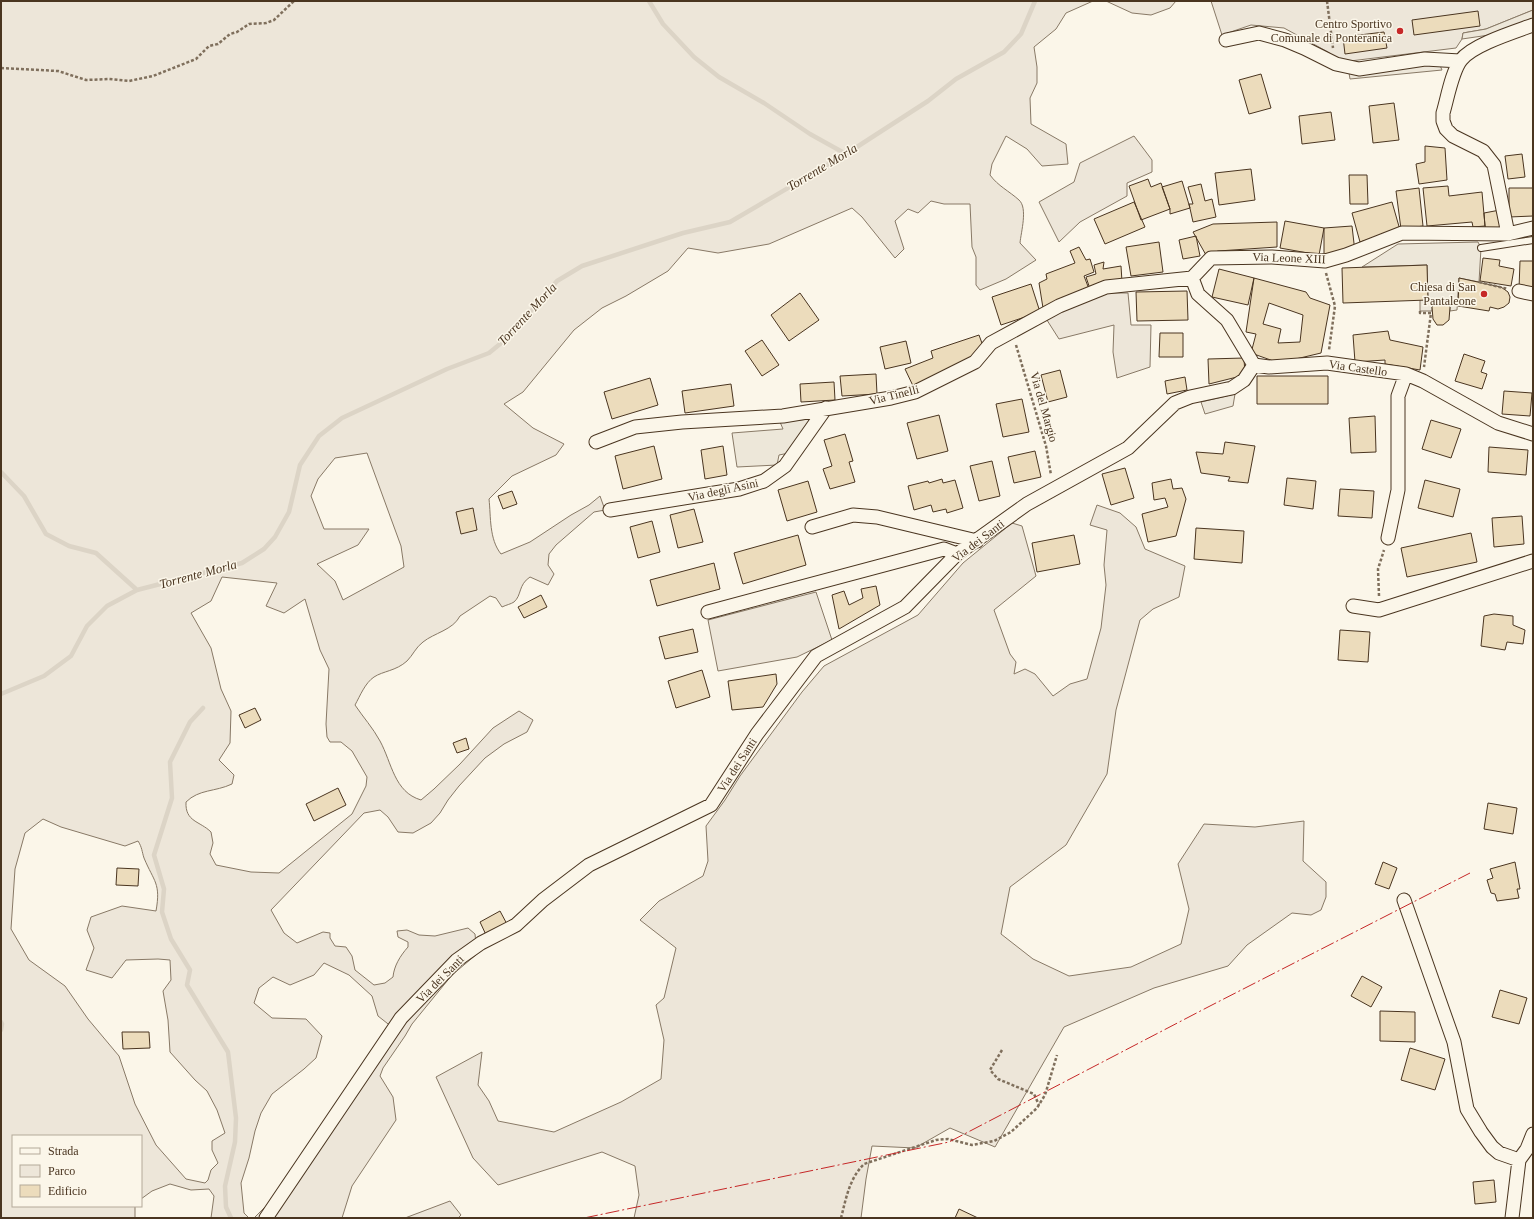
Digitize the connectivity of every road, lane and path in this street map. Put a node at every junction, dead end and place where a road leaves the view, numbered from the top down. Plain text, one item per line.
1 (294, 1) edge
2 (1327, 1) edge
3 (1533, 25) edge
4 (1226, 40) dead end
5 (1460, 61) junction
6 (1336, 64) junction
7 (1, 68) edge
8 (1533, 228) edge
9 (1508, 234) junction
10 (1533, 240) edge
11 (1481, 248) dead end
12 (1325, 261) junction
13 (1192, 278) junction
14 (1479, 282) dead end
15 (1519, 291) joint
16 (1533, 294) edge
17 (1420, 311) dead end
18 (1012, 331) junction
19 (1327, 363) junction
20 (1254, 365) junction
21 (1406, 374) junction
22 (1423, 381) junction
23 (826, 408) junction
24 (1533, 434) edge
25 (596, 442) dead end
26 (1053, 489) junction
27 (610, 510) dead end
28 (812, 527) dead end
29 (1388, 538) joint
30 (977, 540) junction
31 (957, 554) junction
32 (1533, 562) edge
33 (1353, 606) dead end
34 (1379, 610) junction
35 (708, 612) dead end
36 (1404, 900) dead end
37 (1002, 1050) dead end
38 (1057, 1055) dead end
39 (1039, 1105) junction
40 (1533, 1134) edge
41 (1519, 1160) junction
42 (266, 1218) edge
43 (841, 1218) edge
44 (1512, 1218) edge

1 - 7 path
2 - 6 path
3 - 5 street
4 - 6 street
5 - 6 street
5 - 9 street
8 - 9 street, Via Leone XIII
9 - 12 street, Via Leone XIII
10 - 11 lane
12 - 13 street, Via Leone XIII
12 - 19 path
13 - 18 street, Via Tinelli
13 - 20 street
14 - 15 path
15 - 16 street
17 - 22 path
18 - 23 street, Via Tinelli
18 - 26 path, Via del Margio
19 - 20 street, Via Castello
19 - 21 street, Via Castello
20 - 26 street, Via dei Santi
21 - 22 street, Via Castello
21 - 29 street
22 - 24 street, Via Castello
23 - 25 street, Via Tinelli
23 - 27 street, Via degli Asini
26 - 30 street, Via dei Santi
28 - 30 street
29 - 34 path
30 - 31 street, Via dei Santi
31 - 35 street
31 - 42 street, Via dei Santi
32 - 34 street
33 - 34 street
36 - 41 street
37 - 39 path
38 - 39 path
39 - 43 path
40 - 41 street
41 - 44 street

